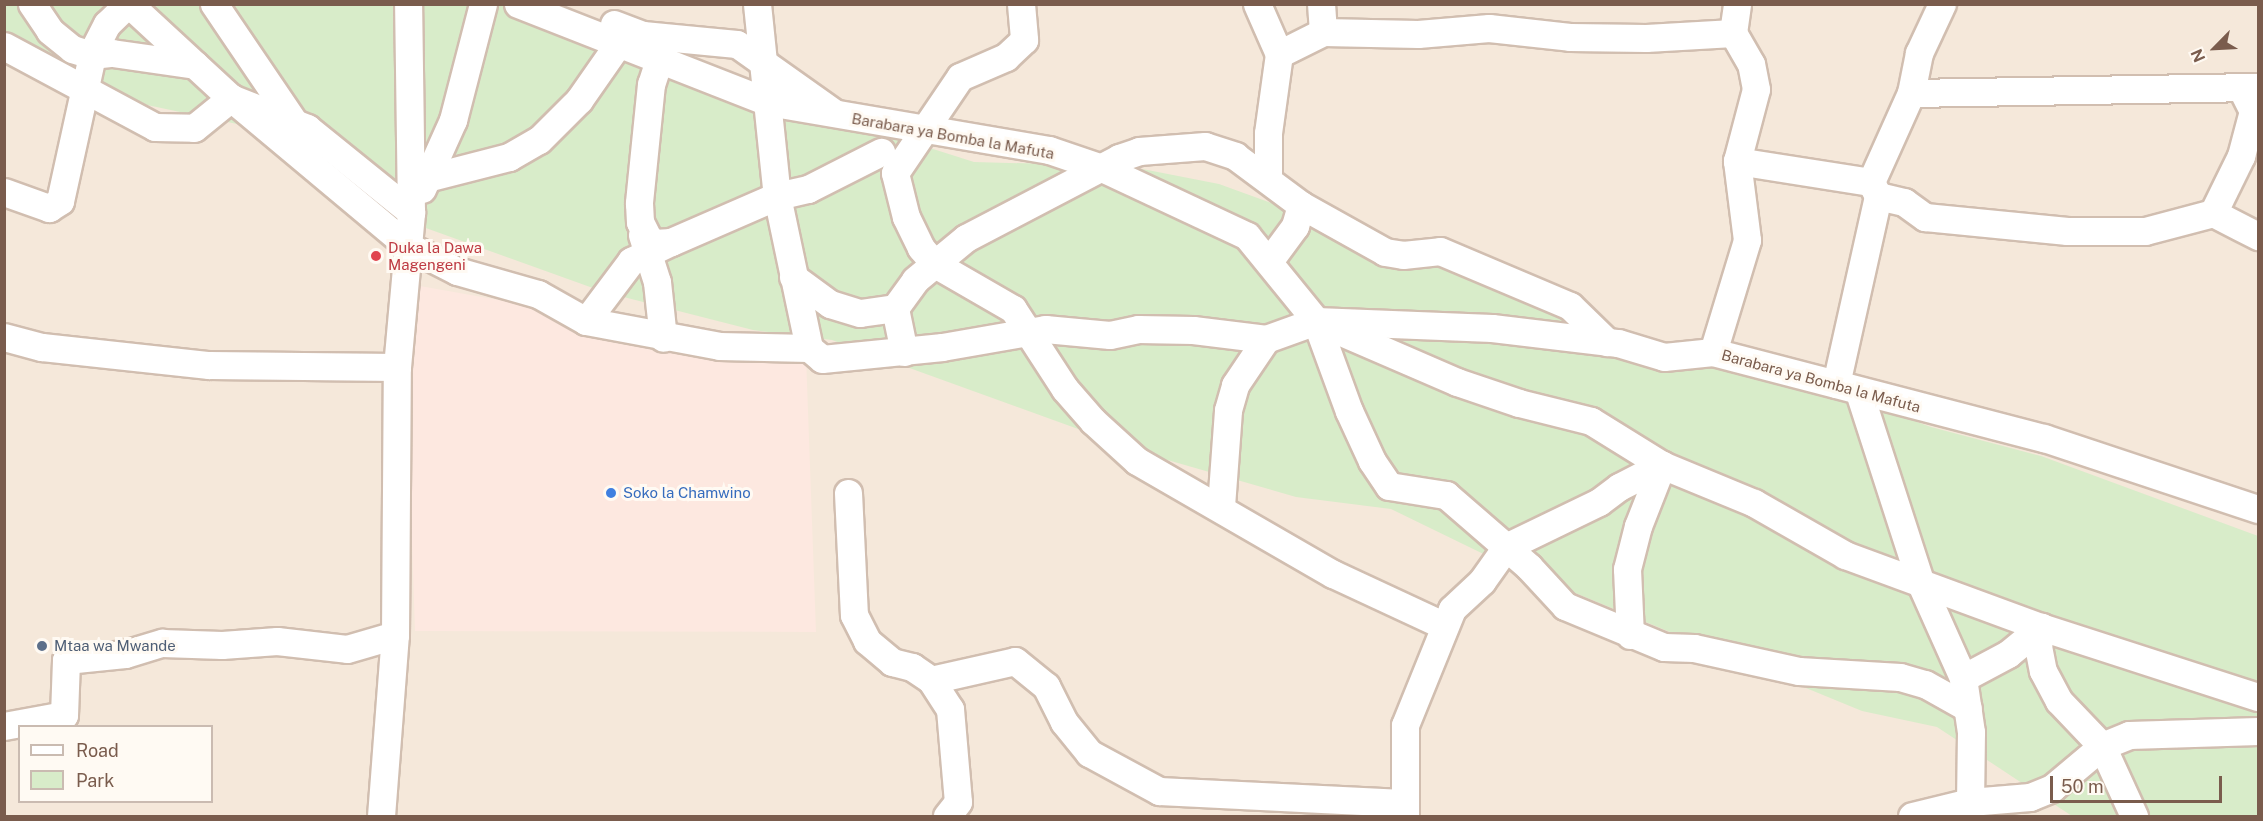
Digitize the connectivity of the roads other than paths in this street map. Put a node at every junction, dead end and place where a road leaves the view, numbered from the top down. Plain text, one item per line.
1 (32, 4) edge
2 (128, 4) edge
3 (214, 4) edge
4 (408, 4) edge
5 (483, 4) edge
6 (757, 4) edge
7 (1021, 4) edge
8 (1257, 4) edge
9 (1321, 4) edge
10 (1737, 4) edge
11 (1941, 4) edge
12 (530, 9) edge
13 (1323, 32) junction
14 (1733, 33) junction
15 (618, 44) junction
16 (4, 46) edge
17 (1279, 54) junction
18 (92, 55) junction
19 (659, 60) junction
20 (763, 61) junction
21 (196, 65) junction
22 (2250, 88) edge
23 (84, 91) junction
24 (1911, 93) junction
25 (231, 98) junction
26 (768, 102) junction
27 (840, 117) junction
28 (294, 122) junction
29 (924, 130) junction
30 (1737, 161) junction
31 (888, 162) junction
32 (1102, 168) junction
33 (427, 178) junction
34 (1269, 178) junction
35 (1875, 189) junction
36 (4, 192) edge
37 (777, 196) junction
38 (1301, 205) junction
39 (411, 212) junction
40 (2213, 213) junction
41 (640, 222) junction
42 (2259, 236) edge
43 (671, 242) junction
44 (408, 246) junction
45 (646, 252) junction
46 (1270, 260) junction
47 (935, 264) junction
48 (793, 278) junction
49 (896, 308) junction
50 (586, 321) junction
51 (1316, 321) junction
52 (1410, 326) junction
53 (1030, 332) junction
54 (4, 338) edge
55 (663, 338) junction
56 (1266, 339) junction
57 (1607, 342) junction
58 (808, 348) junction
59 (904, 352) junction
60 (1713, 352) junction
61 (1410, 362) junction
62 (397, 367) junction
63 (1847, 388) junction
64 (1662, 465) junction
65 (848, 493) dead end
66 (1221, 506) junction
67 (2259, 509) edge
68 (1506, 547) junction
69 (1921, 584) junction
70 (1445, 626) junction
71 (2041, 627) junction
72 (395, 635) junction
73 (1630, 635) junction
74 (1963, 678) junction
75 (931, 680) junction
76 (2259, 697) edge
77 (1968, 708) junction
78 (4, 726) edge
79 (2259, 732) edge
80 (2102, 746) junction
81 (1968, 809) edge
82 (1404, 810) edge
83 (381, 816) edge
84 (947, 816) edge
85 (1912, 816) edge
86 (1997, 816) edge
87 (2134, 816) edge

1 - 18 street
2 - 18 street
2 - 21 street
3 - 28 street
4 - 39 street
5 - 33 street
6 - 20 street
7 - 29 street
8 - 17 street
9 - 13 street
10 - 14 street
11 - 24 street
12 - 15 street, Barabara ya Bomba la Mafuta
12 - 20 street
13 - 14 street
13 - 17 street
14 - 30 street
15 - 19 street, Barabara ya Bomba la Mafuta
15 - 33 street
16 - 23 street
17 - 34 street
18 - 21 street
18 - 23 street
19 - 26 street, Barabara ya Bomba la Mafuta
19 - 41 street
20 - 26 street
20 - 27 street
21 - 25 street
22 - 24 street
22 - 40 street
23 - 25 street
23 - 36 street
24 - 35 street
25 - 28 street
25 - 44 street
26 - 27 street, Barabara ya Bomba la Mafuta
26 - 37 street
27 - 29 street, Barabara ya Bomba la Mafuta
27 - 31 street
28 - 39 street
29 - 31 street
29 - 32 street, Barabara ya Bomba la Mafuta
30 - 35 street
30 - 60 street
31 - 37 street
31 - 47 street
32 - 34 street
32 - 46 street, Barabara ya Bomba la Mafuta
32 - 47 street
33 - 39 street
34 - 38 street
35 - 40 street
35 - 63 street
37 - 43 street
37 - 48 street
38 - 46 street
38 - 57 street
39 - 44 street
40 - 42 street
41 - 43 street
41 - 45 street
43 - 45 street
44 - 50 street
44 - 62 street
45 - 50 street
45 - 55 street
46 - 51 street, Barabara ya Bomba la Mafuta
47 - 49 street
47 - 53 street
48 - 49 street
48 - 58 street
49 - 59 street
50 - 55 street
51 - 52 street, Barabara ya Bomba la Mafuta
51 - 56 street
51 - 61 street
51 - 68 street
52 - 57 street, Barabara ya Bomba la Mafuta
52 - 61 street
53 - 56 street
53 - 59 street
53 - 66 street
54 - 62 street
55 - 58 street
56 - 66 street
57 - 60 street, Barabara ya Bomba la Mafuta
58 - 59 street
60 - 63 street, Barabara ya Bomba la Mafuta
61 - 64 street
62 - 72 street
63 - 67 street, Barabara ya Bomba la Mafuta
63 - 69 street
64 - 68 street
64 - 69 street
64 - 73 street
65 - 75 street
66 - 70 street
68 - 70 street
68 - 73 street
69 - 71 street
69 - 74 street
70 - 82 street
71 - 74 street
71 - 76 street
71 - 80 street
72 - 78 street
72 - 83 street
73 - 77 street
74 - 77 street
75 - 82 street
75 - 84 street
77 - 81 street
79 - 80 street
80 - 81 street
80 - 87 street
81 - 85 street
81 - 86 street

